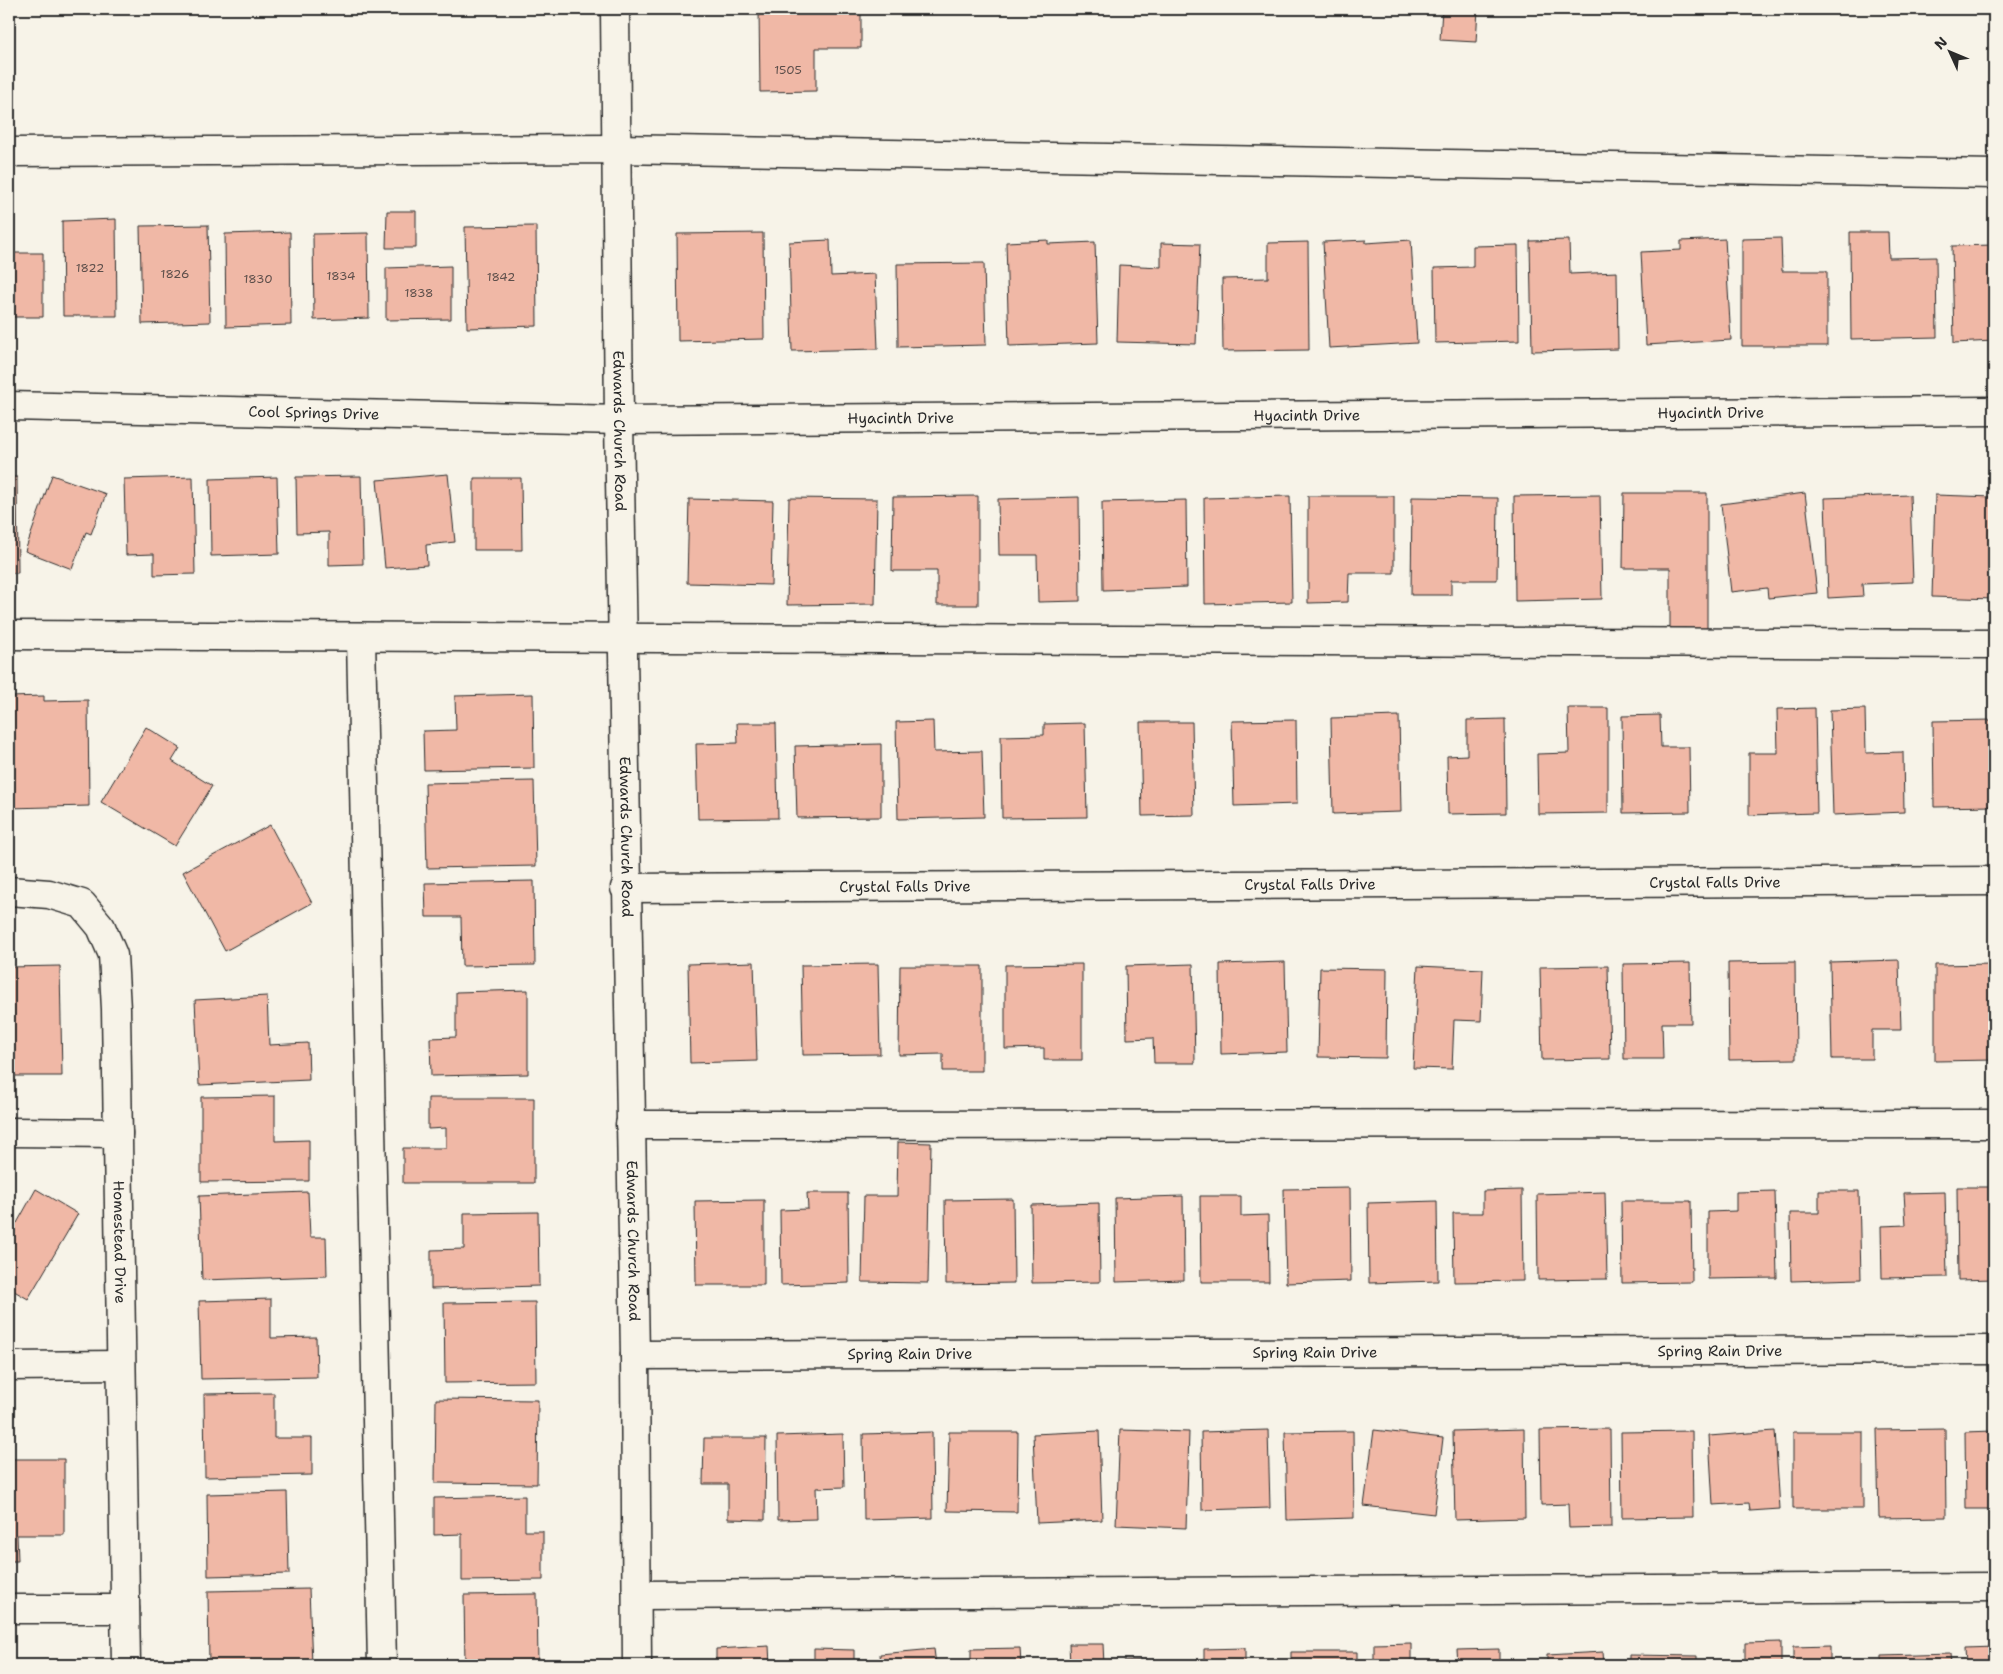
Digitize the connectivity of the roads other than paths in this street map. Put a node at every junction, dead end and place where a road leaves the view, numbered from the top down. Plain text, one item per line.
1 (615, 9) edge
2 (617, 149) junction
3 (9, 152) edge
4 (1994, 174) edge
5 (9, 406) edge
6 (1994, 411) edge
7 (619, 420) junction
8 (9, 636) edge
9 (361, 637) junction
10 (622, 638) junction
11 (1994, 644) edge
12 (1994, 881) edge
13 (625, 888) junction
14 (9, 891) edge
15 (1994, 1124) edge
16 (630, 1125) junction
17 (9, 1132) edge
18 (118, 1133) junction
19 (1994, 1350) edge
20 (635, 1355) junction
21 (122, 1365) junction
22 (9, 1366) edge
23 (1994, 1587) edge
24 (637, 1596) junction
25 (125, 1608) junction
26 (9, 1609) edge
27 (126, 1665) edge
28 (382, 1665) edge
29 (637, 1665) edge

1 - 2 street, Edwards Church Road
2 - 3 street
2 - 4 street
2 - 7 street, Edwards Church Road
5 - 7 street, Cool Springs Drive
6 - 7 street, Hyacinth Drive
7 - 10 street, Edwards Church Road
8 - 9 street
9 - 10 street
9 - 28 street
10 - 11 street
10 - 13 street, Edwards Church Road
12 - 13 street, Crystal Falls Drive
13 - 16 street, Edwards Church Road
14 - 18 street, Homestead Drive
15 - 16 street
16 - 20 street, Edwards Church Road
17 - 18 street
18 - 21 street, Homestead Drive
19 - 20 street, Spring Rain Drive
20 - 24 street, Edwards Church Road
21 - 22 street
21 - 25 street, Homestead Drive
23 - 24 street
24 - 29 street, Edwards Church Road
25 - 26 street
25 - 27 street, Homestead Drive

